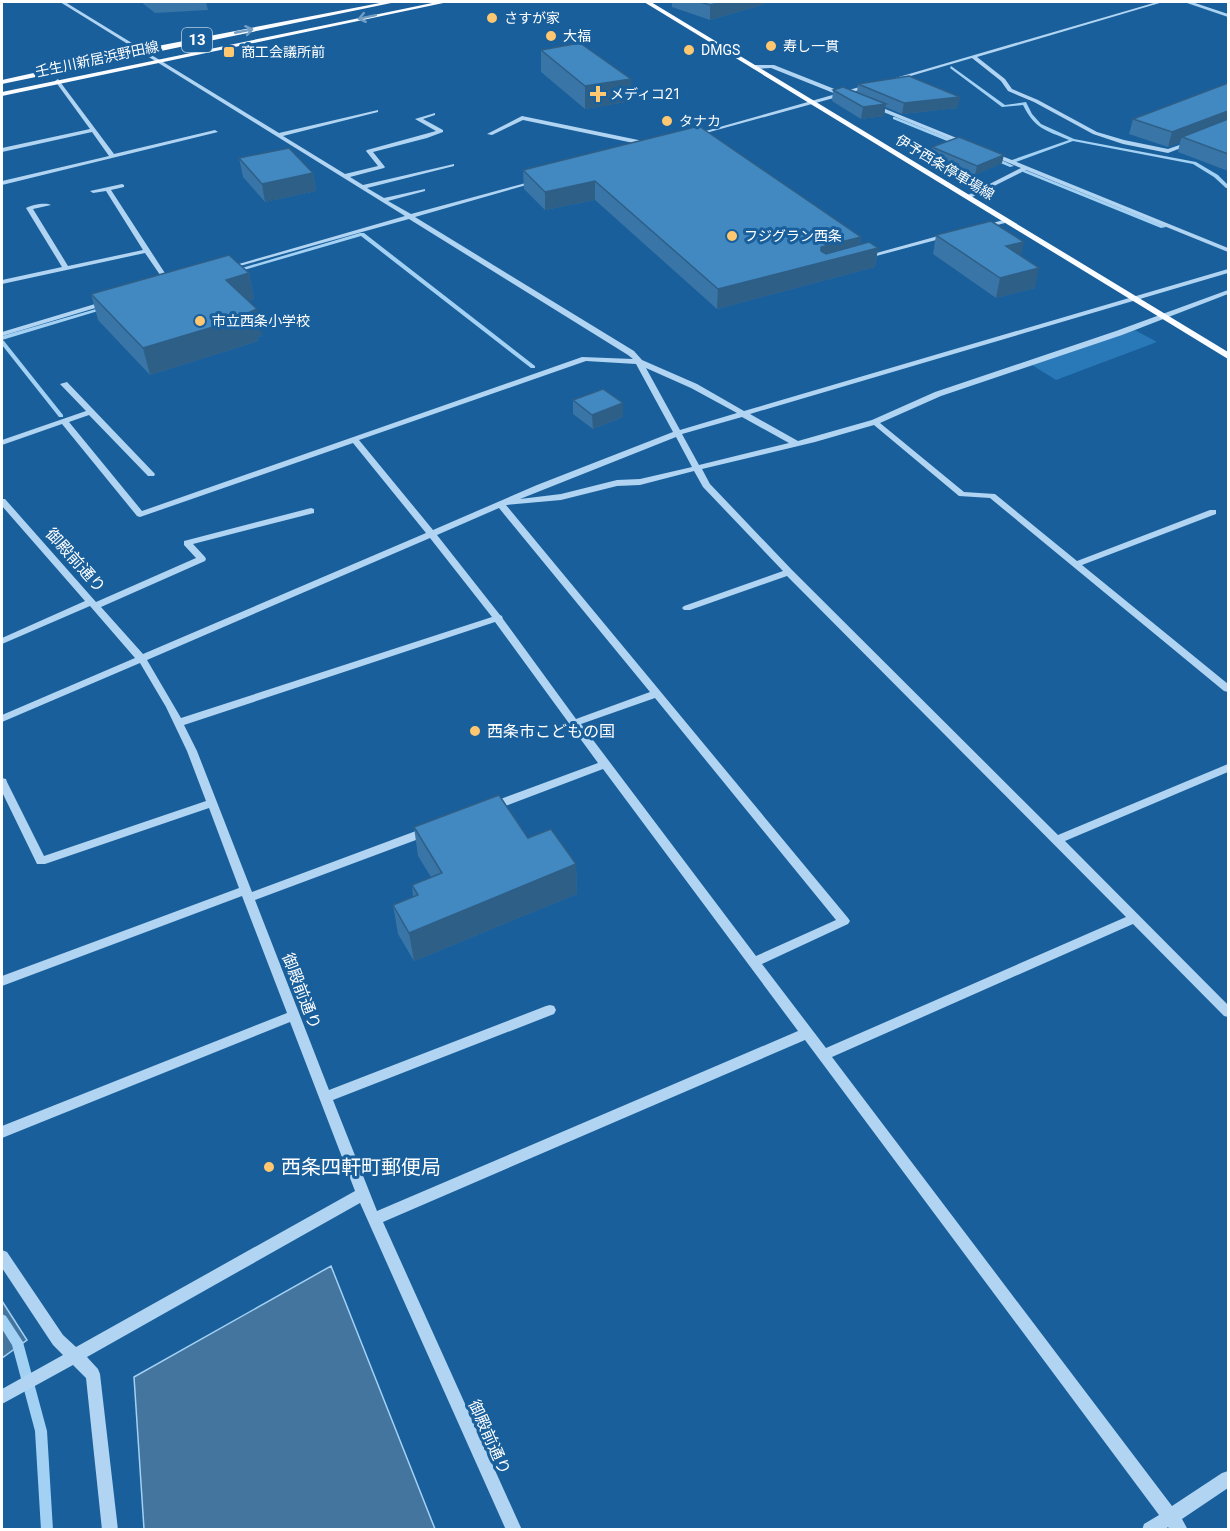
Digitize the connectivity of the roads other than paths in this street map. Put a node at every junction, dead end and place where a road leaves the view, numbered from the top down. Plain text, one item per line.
1 (62, 2) edge
2 (393, 2) edge
3 (445, 2) edge
4 (647, 2) edge
5 (1161, 2) edge
6 (1189, 2) edge
7 (1228, 15) edge
8 (142, 51) junction
9 (973, 56) junction
10 (156, 60) junction
11 (754, 67) junction
12 (58, 81) junction
13 (2, 82) edge
14 (2, 94) edge
15 (843, 94) junction
16 (854, 98) edge
17 (812, 103) junction
18 (864, 103) edge
19 (376, 111) dead end
20 (433, 114) dead end
21 (94, 130) junction
22 (215, 132) dead end
23 (490, 134) dead end
24 (279, 135) junction
25 (690, 137) edge
26 (1196, 141) edge
27 (972, 146) edge
28 (2, 150) edge
29 (647, 150) edge
30 (983, 151) edge
31 (113, 157) junction
32 (452, 165) dead end
33 (1026, 168) junction
34 (345, 176) junction
35 (545, 178) edge
36 (2, 183) edge
37 (122, 186) dead end
38 (362, 187) junction
39 (107, 188) junction
40 (423, 190) dead end
41 (93, 191) dead end
42 (968, 197) junction
43 (383, 200) junction
44 (48, 205) dead end
45 (410, 217) junction
46 (1007, 221) junction
47 (968, 230) edge
48 (957, 233) edge
49 (1228, 250) edge
50 (147, 251) junction
51 (857, 260) edge
52 (66, 268) junction
53 (1228, 271) edge
54 (216, 272) edge
55 (2, 282) edge
56 (182, 282) edge
57 (170, 285) junction
58 (159, 289) edge
59 (1228, 292) edge
60 (1134, 298) junction
61 (114, 302) edge
62 (1163, 316) junction
63 (2, 334) edge
64 (1228, 356) edge
65 (639, 362) junction
66 (64, 384) dead end
67 (90, 412) junction
68 (741, 413) junction
69 (64, 421) junction
70 (876, 422) junction
71 (678, 432) junction
72 (354, 440) junction
73 (2, 443) edge
74 (795, 443) junction
75 (698, 468) junction
76 (150, 474) dead end
77 (2, 501) edge
78 (501, 504) junction
79 (311, 511) dead end
80 (1213, 512) dead end
81 (433, 533) junction
82 (1076, 564) junction
83 (789, 572) junction
84 (93, 604) junction
85 (687, 608) dead end
86 (499, 618) junction
87 (2, 641) edge
88 (141, 658) junction
89 (1228, 689) edge
90 (656, 694) junction
91 (3, 715) edge
92 (178, 723) junction
93 (574, 723) junction
94 (606, 764) junction
95 (1228, 768) edge
96 (2, 782) edge
97 (212, 803) junction
98 (483, 810) edge
99 (438, 827) edge
100 (1057, 840) junction
101 (247, 894) junction
102 (1135, 918) junction
103 (754, 962) junction
104 (2, 981) edge
105 (550, 1010) dead end
106 (1228, 1012) edge
107 (294, 1015) junction
108 (807, 1033) junction
109 (824, 1055) junction
110 (325, 1097) junction
111 (2, 1132) edge
112 (363, 1194) junction
113 (374, 1219) junction
114 (2, 1257) edge
115 (75, 1357) junction
116 (8, 1394) edge
117 (1228, 1479) edge
118 (1175, 1523) edge
119 (110, 1530) edge
120 (514, 1530) edge
121 (1150, 1530) edge

1 - 8 street
8 -> 2 main road, 壬生川新居浜野田線 / 13
3 -> 10 main road, 壬生川新居浜野田線 / 13
4 - 11 main road, 伊予西条停車場線
5 - 9 street
6 - 7 street
8 - 10 street
8 - 13 main road, 壬生川新居浜野田線 / 13
9 - 15 street
9 - 26 street
10 - 12 main road, 壬生川新居浜野田線 / 13
10 - 24 street
11 - 15 street
11 - 17 main road, 伊予西条停車場線
12 - 14 main road, 壬生川新居浜野田線 / 13
12 - 21 street
15 - 16 street
15 - 17 street
17 - 25 street
17 - 42 main road, 伊予西条停車場線
18 - 27 street
19 - 24 street
20 - 34 street
21 - 28 street
21 - 31 street
22 - 31 street
23 - 29 street
24 - 34 street
30 - 33 street
31 - 36 street
32 - 38 street
33 - 42 street
33 - 49 street
34 - 38 street
35 - 45 street
37 - 39 street
38 - 43 street
39 - 41 street
39 - 50 street
40 - 43 street
42 - 46 main road, 伊予西条停車場線
43 - 45 street
44 - 52 street
45 - 54 street
45 - 65 street
46 - 47 street
46 - 60 main road, 伊予西条停車場線
48 - 51 street
50 - 52 street
50 - 57 street
52 - 55 street
53 - 60 street
56 - 57 street
57 - 58 street
59 - 62 street
60 - 62 main road, 伊予西条停車場線
60 - 68 street
61 - 63 street
62 - 64 main road, 伊予西条停車場線
62 - 70 street
65 - 68 street
65 - 71 street
65 - 72 street
66 - 67 street
67 - 69 street
67 - 76 street
68 - 71 street
68 - 74 street
69 - 72 street
69 - 73 street
70 - 74 street
70 - 82 street
71 - 75 street
71 - 78 street
72 - 81 street
74 - 75 street
75 - 78 street
75 - 83 street
77 - 84 street, 御殿前通り
78 - 81 street
78 - 90 street
79 - 84 street
80 - 82 street
81 - 86 street
81 - 88 street
82 - 89 street
83 - 85 street
83 - 100 street
84 - 87 street
84 - 88 street, 御殿前通り
86 - 92 street
86 - 93 street
88 - 91 street
88 - 92 street, 御殿前通り
90 - 93 street
90 - 103 street
92 - 97 street, 御殿前通り
93 - 94 street
94 - 98 street
94 - 103 street
95 - 100 street
96 - 97 street
97 - 101 street, 御殿前通り
99 - 101 street
100 - 102 street
101 - 104 street
101 - 107 street, 御殿前通り
102 - 106 street
102 - 109 street
103 - 108 street
105 - 110 street
107 - 110 street, 御殿前通り
107 - 111 street
108 - 109 street
108 - 113 street
109 - 118 street
110 - 112 street, 御殿前通り
112 - 113 street, 御殿前通り
112 - 115 street
113 - 120 street, 御殿前通り
114 - 115 street
115 - 116 street
115 - 119 street
117 - 118 street
118 - 121 street

